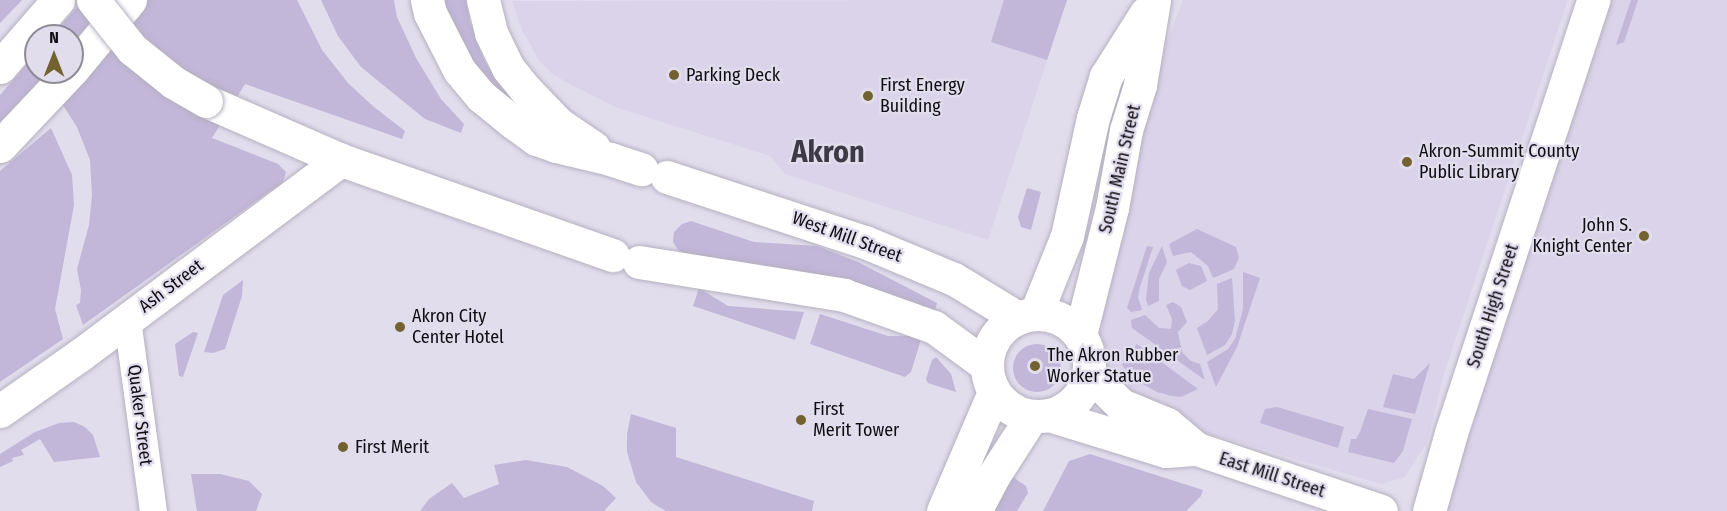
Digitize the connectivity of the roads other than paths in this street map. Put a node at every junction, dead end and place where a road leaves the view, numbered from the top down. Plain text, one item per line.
1 (58, 0) edge
2 (93, 0) edge
3 (130, 0) edge
4 (427, 0) edge
5 (483, 0) edge
6 (1593, 0) edge
7 (1154, 1) edge
8 (84, 55) edge
9 (0, 67) edge
10 (59, 84) edge
11 (0, 146) edge
12 (610, 159) junction
13 (340, 160) junction
14 (1027, 316) junction
15 (127, 319) junction
16 (1080, 335) junction
17 (1089, 373) junction
18 (990, 379) junction
19 (0, 411) edge
20 (1040, 416) junction
21 (1197, 449) junction
22 (153, 511) edge
23 (943, 511) edge
24 (975, 511) edge
25 (1381, 511) edge
26 (1430, 511) edge

1 - 9 street
2 - 13 street, bridge
3 - 8 street
4 - 12 street, West Mill Street
5 - 12 street
6 - 26 street, South High Street
7 - 14 street, South Main Street
7 - 16 street, South Main Street
10 - 11 street
12 - 14 street, West Mill Street
13 - 15 street, Ash Street
13 - 18 street
14 - 16 street
14 - 18 street
15 - 19 street, Ash Street
15 - 22 street, Quaker Street
16 - 17 street
17 - 20 street
17 - 21 street, East Mill Street
18 - 20 street
18 - 23 street
20 - 21 street, East Mill Street
20 - 24 street
21 - 25 street, East Mill Street

